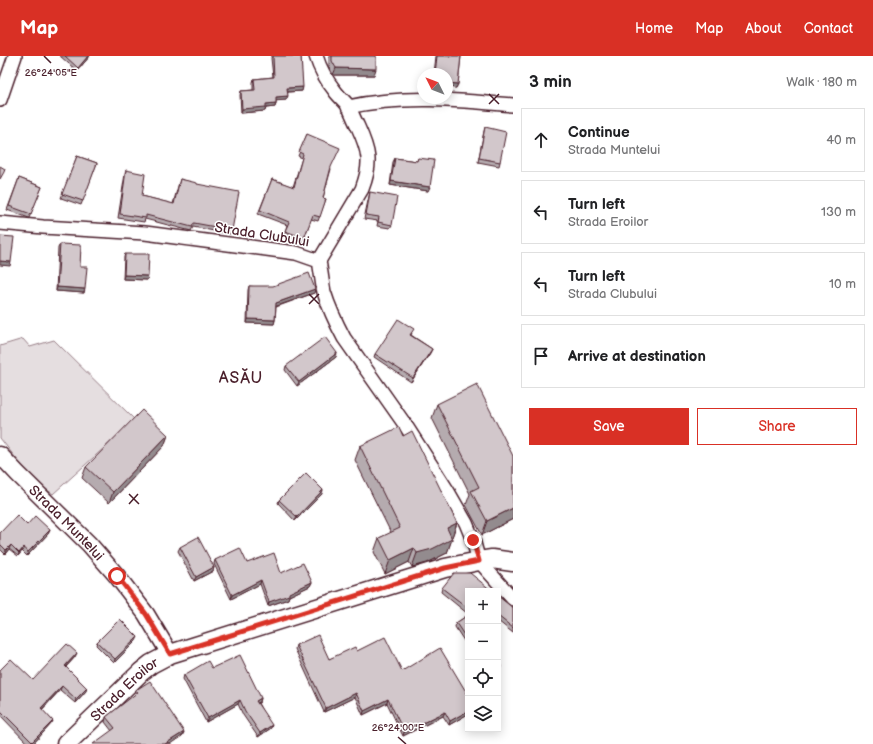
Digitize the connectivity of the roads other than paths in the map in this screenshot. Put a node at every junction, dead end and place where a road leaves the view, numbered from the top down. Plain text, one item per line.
1 (15, 56) edge
2 (316, 56) edge
3 (0, 100) edge
4 (513, 105) edge
5 (348, 107) junction
6 (0, 223) edge
7 (319, 261) junction
8 (0, 455) edge
9 (479, 561) junction
10 (513, 562) edge
11 (513, 599) edge
12 (170, 654) junction
13 (66, 744) edge

1 - 3 street
2 - 5 street
4 - 5 street
5 - 7 street
6 - 7 street, Strada Clubului
7 - 9 street, Strada Clubului
8 - 12 street, Strada Muntelui
9 - 10 main road, Strada Eroilor
9 - 11 street
9 - 12 main road, Strada Eroilor
12 - 13 main road, Strada Eroilor

